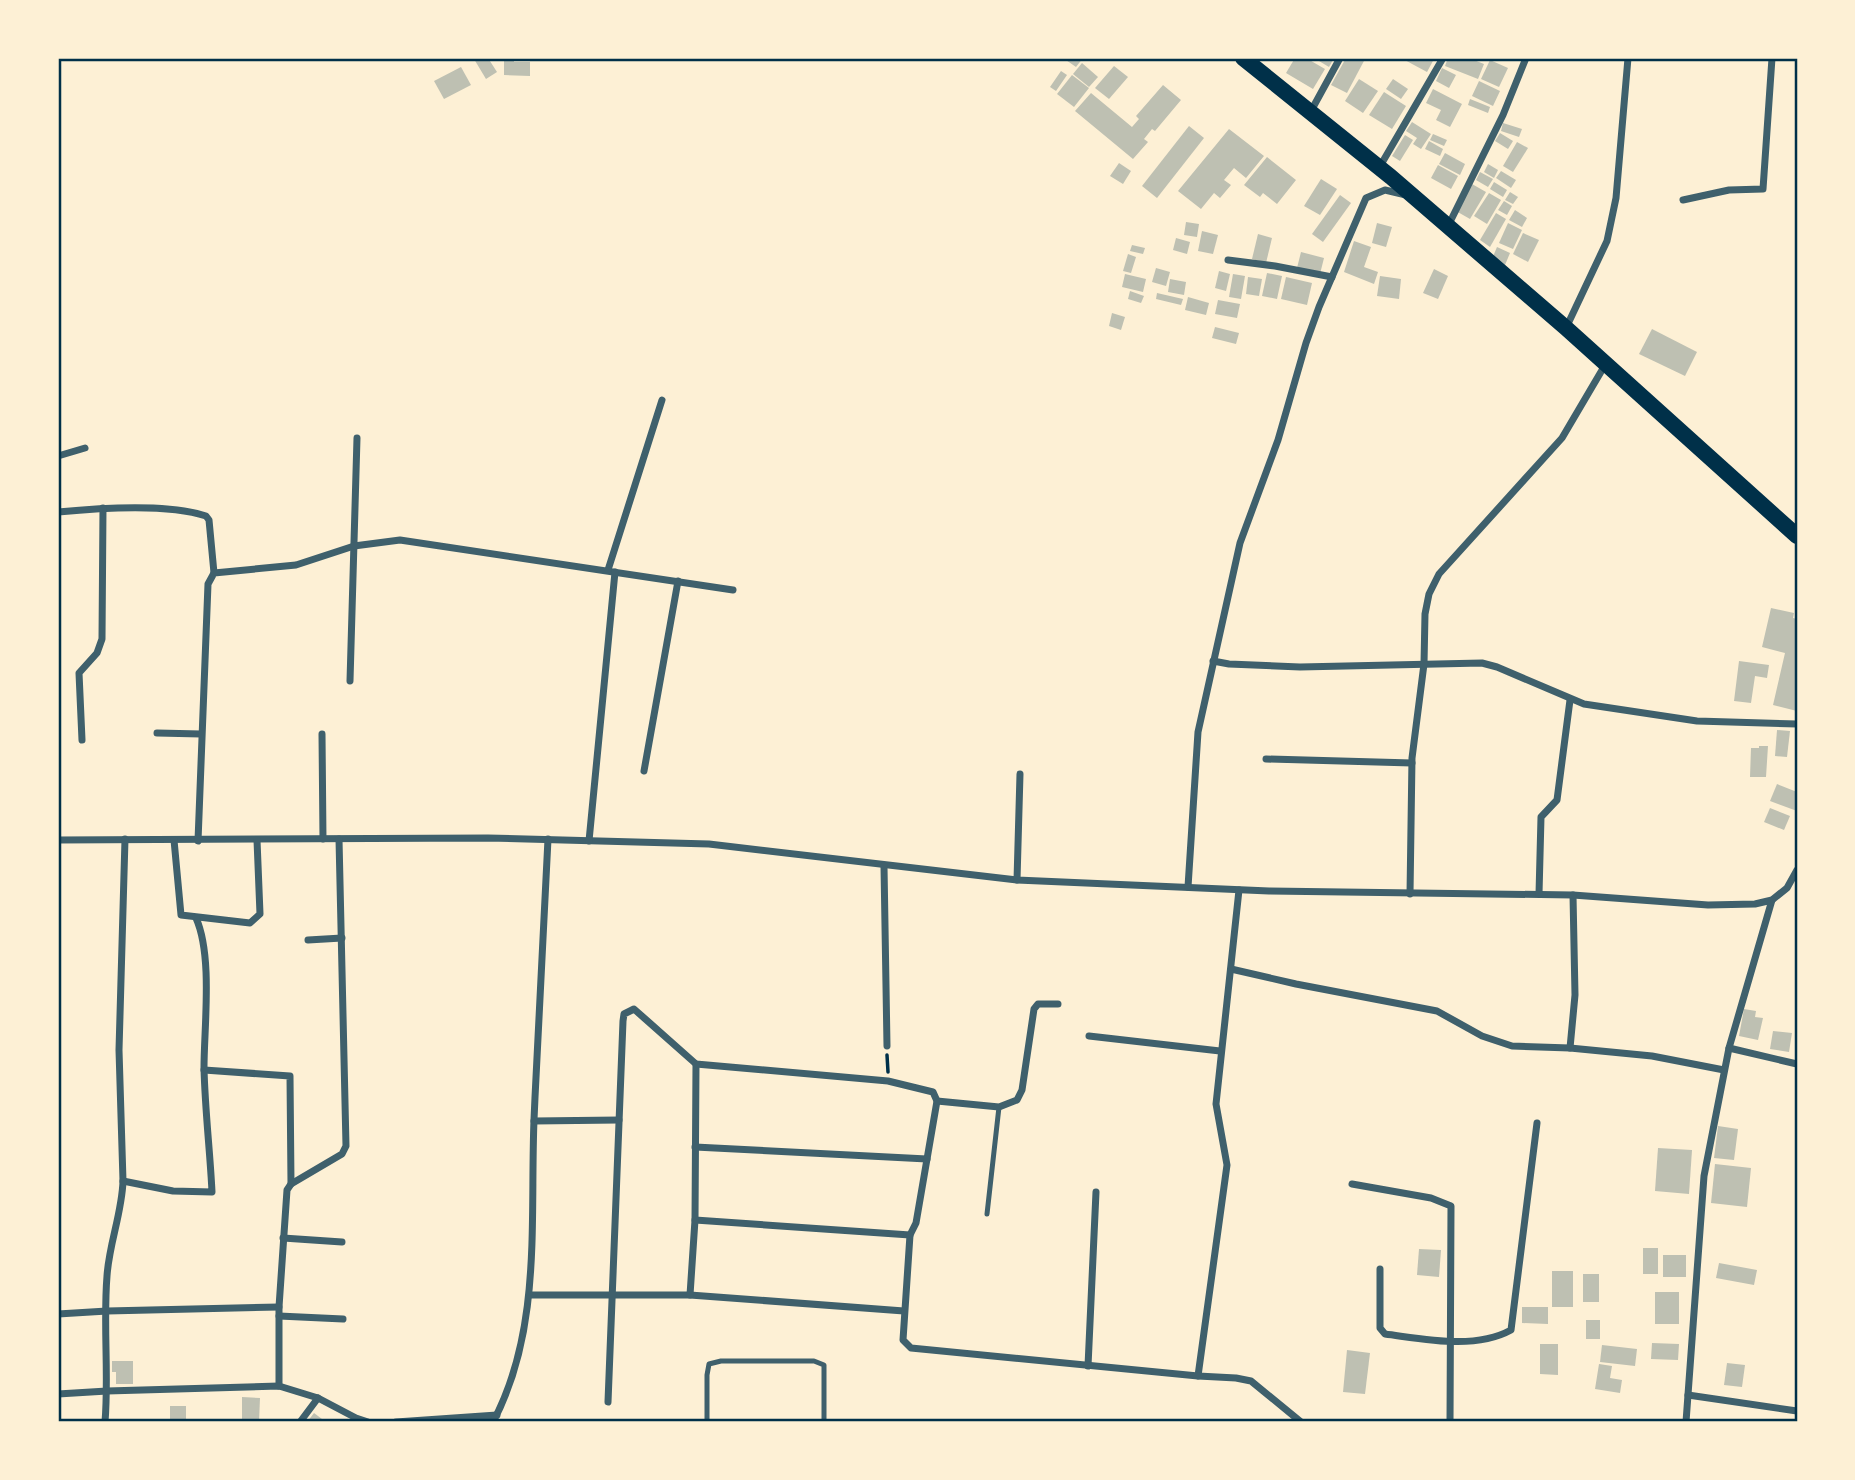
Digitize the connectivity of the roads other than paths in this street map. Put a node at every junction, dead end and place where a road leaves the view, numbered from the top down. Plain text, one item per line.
1 (1243, 58) edge
2 (1340, 58) edge
3 (1443, 58) edge
4 (1526, 58) edge
5 (1628, 58) edge
6 (1772, 58) edge
7 (1311, 112) junction
8 (1379, 168) junction
9 (1413, 196) junction
10 (1683, 201) dead end
11 (1447, 226) junction
12 (1228, 260) dead end
13 (1332, 277) junction
14 (1566, 328) junction
15 (1605, 365) junction
16 (662, 400) dead end
17 (357, 438) dead end
18 (85, 448) dead end
19 (58, 456) edge
20 (103, 508) junction
21 (58, 512) edge
22 (1797, 536) edge
23 (354, 546) junction
24 (612, 571) junction
25 (214, 573) junction
26 (678, 581) junction
27 (733, 590) dead end
28 (1213, 662) junction
29 (1424, 664) junction
30 (350, 681) dead end
31 (1570, 700) junction
32 (1797, 724) edge
33 (157, 733) dead end
34 (201, 734) junction
35 (323, 734) dead end
36 (82, 740) dead end
37 (1266, 759) dead end
38 (1412, 763) junction
39 (645, 771) dead end
40 (1020, 774) dead end
41 (125, 839) junction
42 (323, 839) junction
43 (340, 839) junction
44 (548, 839) junction
45 (58, 840) edge
46 (174, 840) junction
47 (257, 840) junction
48 (198, 841) junction
49 (589, 841) junction
50 (884, 866) junction
51 (1797, 870) edge
52 (1017, 880) junction
53 (1188, 887) junction
54 (1239, 890) junction
55 (1410, 894) junction
56 (1539, 894) junction
57 (1573, 895) junction
58 (1772, 900) junction
59 (196, 918) junction
60 (342, 938) junction
61 (308, 940) dead end
62 (1231, 969) junction
63 (1058, 1004) dead end
64 (1090, 1036) dead end
65 (887, 1046) road end
66 (1570, 1048) junction
67 (1729, 1048) junction
68 (1220, 1051) junction
69 (696, 1064) junction
70 (1797, 1064) edge
71 (204, 1070) junction
72 (1724, 1070) junction
73 (937, 1101) junction
74 (999, 1107) junction
75 (619, 1120) junction
76 (534, 1121) junction
77 (1537, 1123) dead end
78 (695, 1147) junction
79 (927, 1159) junction
80 (123, 1181) junction
81 (291, 1184) junction
82 (1352, 1184) dead end
83 (1096, 1192) dead end
84 (987, 1214) dead end
85 (695, 1220) junction
86 (910, 1235) junction
87 (283, 1238) junction
88 (342, 1242) dead end
89 (1380, 1269) dead end
90 (530, 1294) junction
91 (690, 1295) junction
92 (611, 1296) junction
93 (279, 1307) junction
94 (107, 1311) junction
95 (904, 1311) junction
96 (58, 1314) edge
97 (279, 1316) junction
98 (343, 1319) dead end
99 (1451, 1341) junction
100 (1088, 1366) junction
101 (1198, 1376) junction
102 (279, 1386) junction
103 (107, 1391) junction
104 (58, 1394) edge
105 (1688, 1395) junction
106 (318, 1398) junction
107 (608, 1402) dead end
108 (1797, 1411) edge
109 (495, 1419) edge
110 (105, 1422) edge
111 (300, 1422) edge
112 (368, 1422) edge
113 (398, 1422) edge
114 (707, 1422) edge
115 (824, 1422) edge
116 (1301, 1422) edge
117 (1450, 1422) edge
118 (1686, 1422) edge

1 - 7 main road
2 - 7 street
3 - 8 street
4 - 11 street
5 - 14 street
6 - 10 street
7 - 8 main road
8 - 9 main road
9 - 11 main road
9 - 13 street
11 - 14 main road
12 - 13 street
13 - 28 street
14 - 15 main road
15 - 22 main road
15 - 29 street
16 - 24 street
17 - 23 street
18 - 19 street
20 - 21 street
20 - 25 street
20 - 36 street
23 - 24 street
23 - 25 street
23 - 30 street
24 - 26 street
24 - 49 street
25 - 34 street
26 - 27 street
26 - 39 street
28 - 29 street
28 - 53 street
29 - 31 street
29 - 38 street
31 - 32 street
31 - 56 street
33 - 34 street
34 - 48 street
35 - 42 street
37 - 38 street
38 - 55 street
40 - 52 street
41 - 45 street
41 - 46 street
41 - 80 street
42 - 43 street
42 - 47 street
43 - 44 street
43 - 60 street
44 - 49 street
44 - 76 street
46 - 48 street
46 - 59 street
47 - 48 street
47 - 59 street
49 - 50 street
50 - 52 street
50 - 65 street
51 - 58 street
52 - 53 street
53 - 54 street
54 - 55 street
54 - 62 street
55 - 56 street
56 - 57 street
57 - 58 street
57 - 66 street
58 - 67 street
59 - 71 street
60 - 61 street
60 - 81 street
62 - 66 street
62 - 68 street
63 - 74 street
64 - 68 street
66 - 72 street
67 - 70 street
67 - 72 street
68 - 101 street
69 - 73 street
69 - 75 street
69 - 78 street
71 - 80 street
71 - 81 street
72 - 105 street
73 - 74 street
73 - 79 street
74 - 84 lane
75 - 76 street
75 - 92 street
76 - 90 street
77 - 99 street
78 - 79 street
78 - 85 street
79 - 86 street
80 - 94 street
81 - 87 street
82 - 99 street
83 - 100 street
85 - 86 street
85 - 91 street
86 - 95 street
87 - 88 street
87 - 93 street
89 - 99 street
90 - 92 street
90 - 109 street
91 - 92 street
91 - 95 street
92 - 107 street
93 - 94 street
93 - 97 street
94 - 96 street
94 - 103 street
95 - 100 street
97 - 98 street
97 - 102 street
99 - 117 street
100 - 101 street
101 - 116 street
102 - 103 street
102 - 106 street
103 - 104 street
103 - 110 street
105 - 108 street
105 - 118 street
106 - 111 street
106 - 112 street
109 - 113 street
114 - 115 lane

